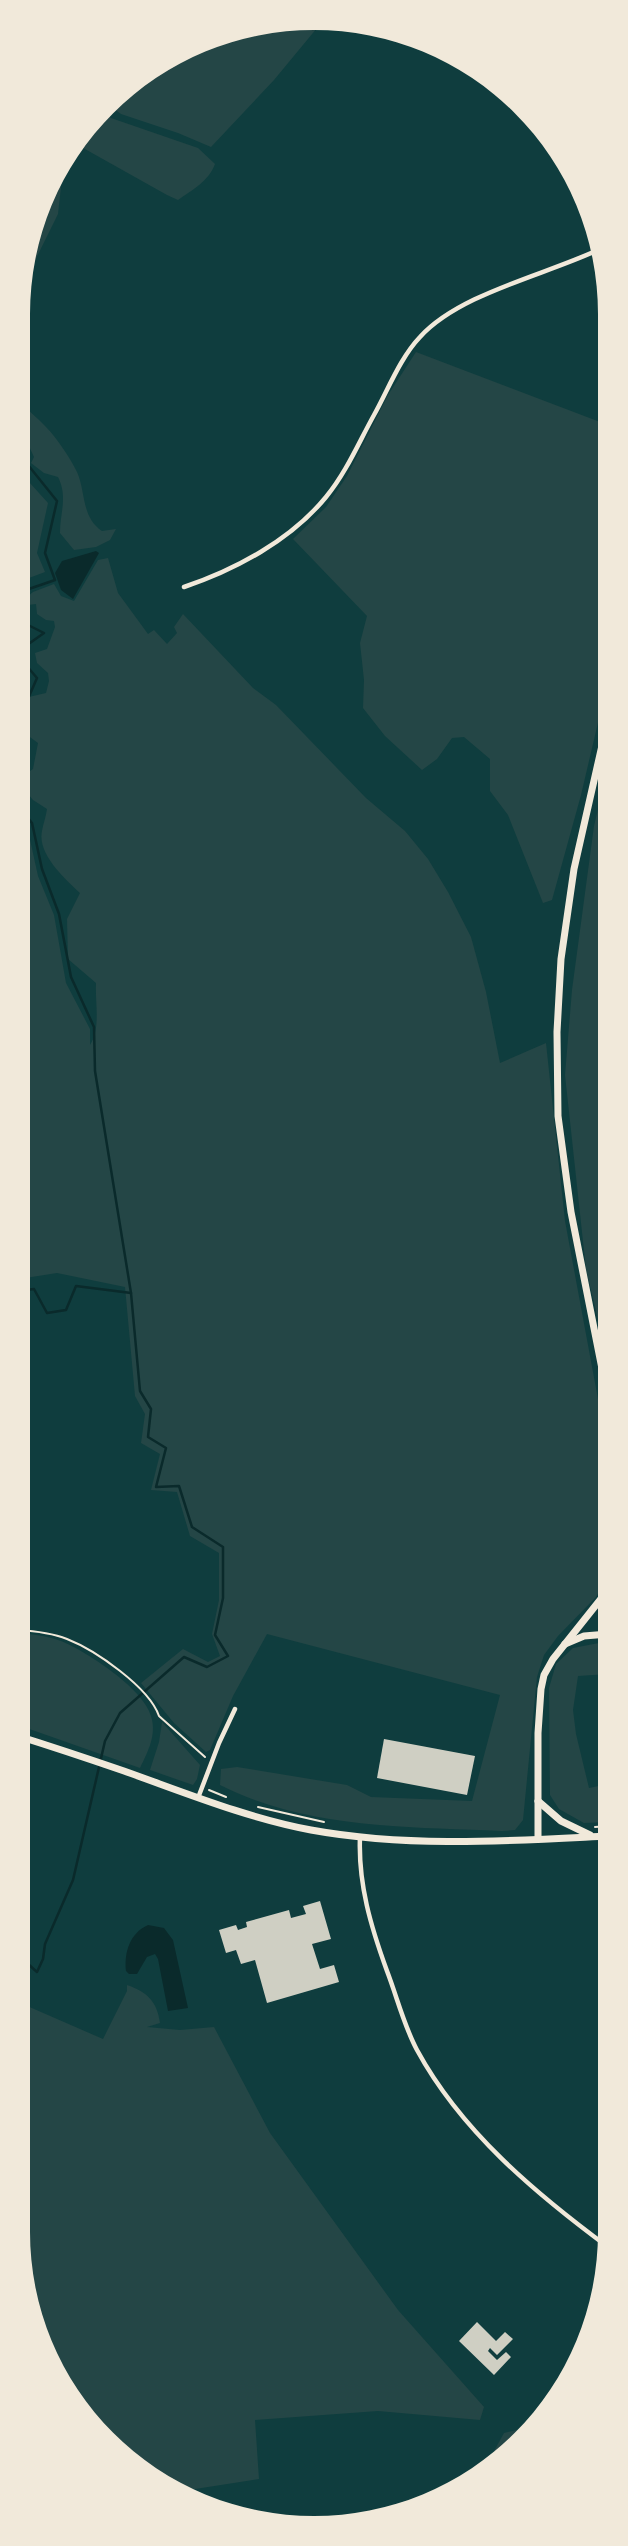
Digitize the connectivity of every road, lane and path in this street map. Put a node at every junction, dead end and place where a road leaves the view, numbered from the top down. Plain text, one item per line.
1 (592, 252) edge
2 (184, 587) dead end
3 (598, 763) edge
4 (598, 1348) edge
5 (598, 1602) edge
6 (30, 1631) edge
7 (598, 1635) edge
8 (564, 1644) junction
9 (235, 1709) dead end
10 (30, 1740) edge
11 (211, 1762) junction
12 (201, 1787) junction
13 (225, 1797) dead end
14 (198, 1798) junction
15 (538, 1801) junction
16 (249, 1805) dead end
17 (325, 1822) dead end
18 (594, 1836) junction
19 (598, 1836) edge
20 (360, 1837) junction
21 (538, 1839) junction
22 (598, 2239) edge

1 - 2 street
3 - 4 main road
5 - 8 main road
6 - 11 path
7 - 8 main road
8 - 15 main road
9 - 11 street
10 - 14 main road
11 - 12 street
12 - 13 path
12 - 14 street
14 - 20 main road
15 - 18 main road
15 - 21 main road
16 - 17 path
18 - 19 main road
18 - 21 main road
20 - 21 main road
20 - 22 street

